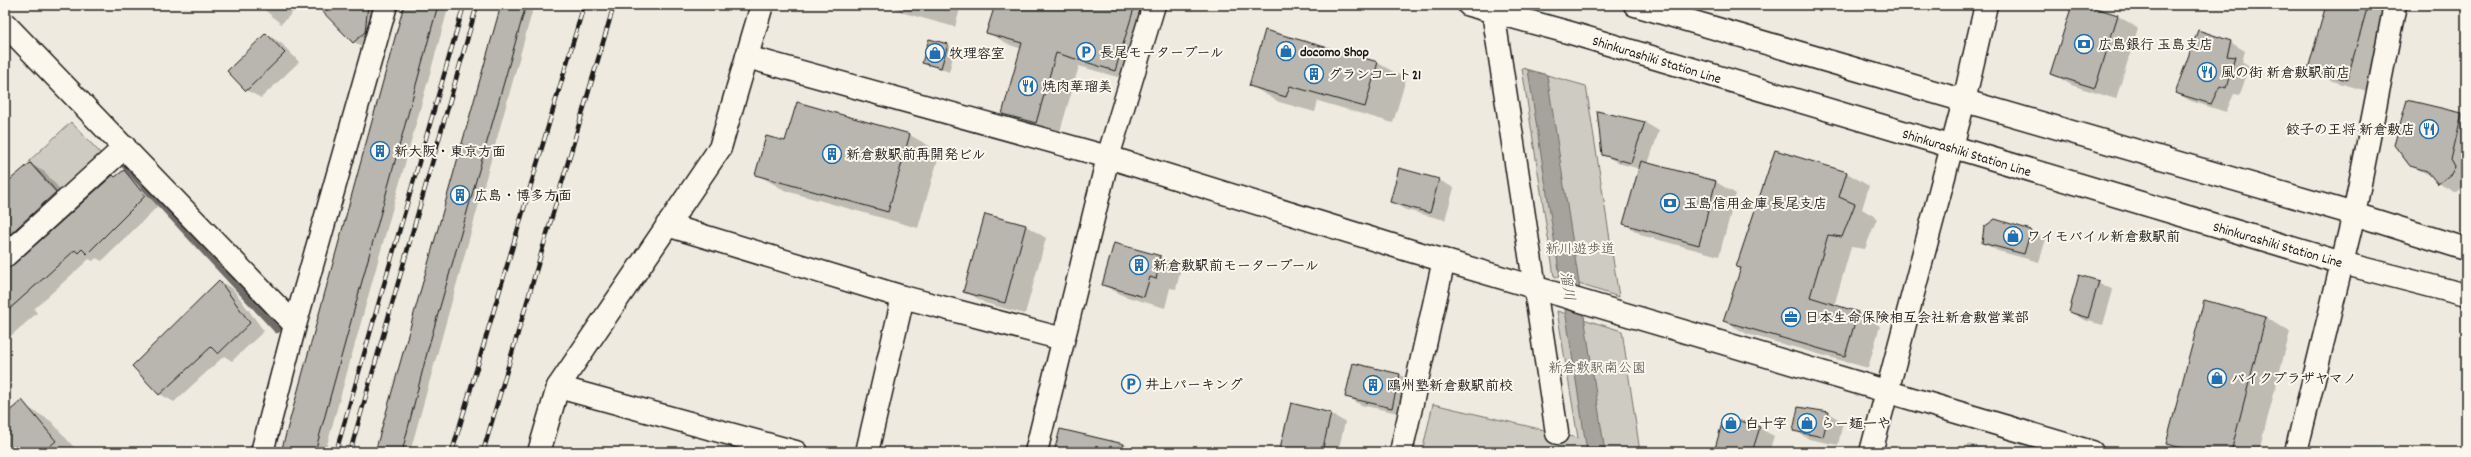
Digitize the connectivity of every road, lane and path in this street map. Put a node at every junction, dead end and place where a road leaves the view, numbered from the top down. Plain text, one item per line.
1 (386, 5) edge
2 (762, 5) edge
3 (1154, 5) edge
4 (1469, 5) edge
5 (1635, 5) edge
6 (1986, 5) edge
7 (2395, 5) edge
8 (1492, 9) edge
9 (5, 24) edge
10 (747, 57) junction
11 (1964, 101) junction
12 (125, 147) junction
13 (1951, 147) junction
14 (1108, 157) junction
15 (2354, 214) junction
16 (667, 225) junction
17 (2466, 249) edge
18 (5, 256) edge
19 (1444, 260) junction
20 (2342, 263) junction
21 (1536, 287) junction
22 (2466, 295) edge
23 (903, 297) junction
24 (294, 325) junction
25 (1063, 339) junction
26 (558, 387) junction
27 (1886, 391) junction
28 (1557, 433) dead end
29 (262, 452) edge
30 (539, 452) edge
31 (796, 452) edge
32 (867, 452) edge
33 (1036, 452) edge
34 (1401, 452) edge
35 (1871, 452) edge
36 (2092, 452) edge
37 (2296, 452) edge

1 - 24 street
2 - 10 street
3 - 14 street
4 - 8 street, Shinkurashiki Station Line
5 - 11 street
6 - 11 street
7 - 15 street
8 - 13 street, Shinkurashiki Station Line
8 - 21 street
9 - 12 street
10 - 14 street
10 - 16 street
11 - 13 street
11 - 15 street
12 - 18 street
12 - 24 street
13 - 20 street, Shinkurashiki Station Line
13 - 27 street
14 - 19 street
14 - 25 street
15 - 17 street
15 - 20 street
16 - 23 street
16 - 26 street
19 - 21 street
19 - 34 street
20 - 22 street, Shinkurashiki Station Line
20 - 37 street
21 - 27 street
21 - 28 street
23 - 25 street
23 - 32 street
24 - 29 street
25 - 33 street
26 - 30 street
26 - 31 street
27 - 35 street
27 - 36 street

